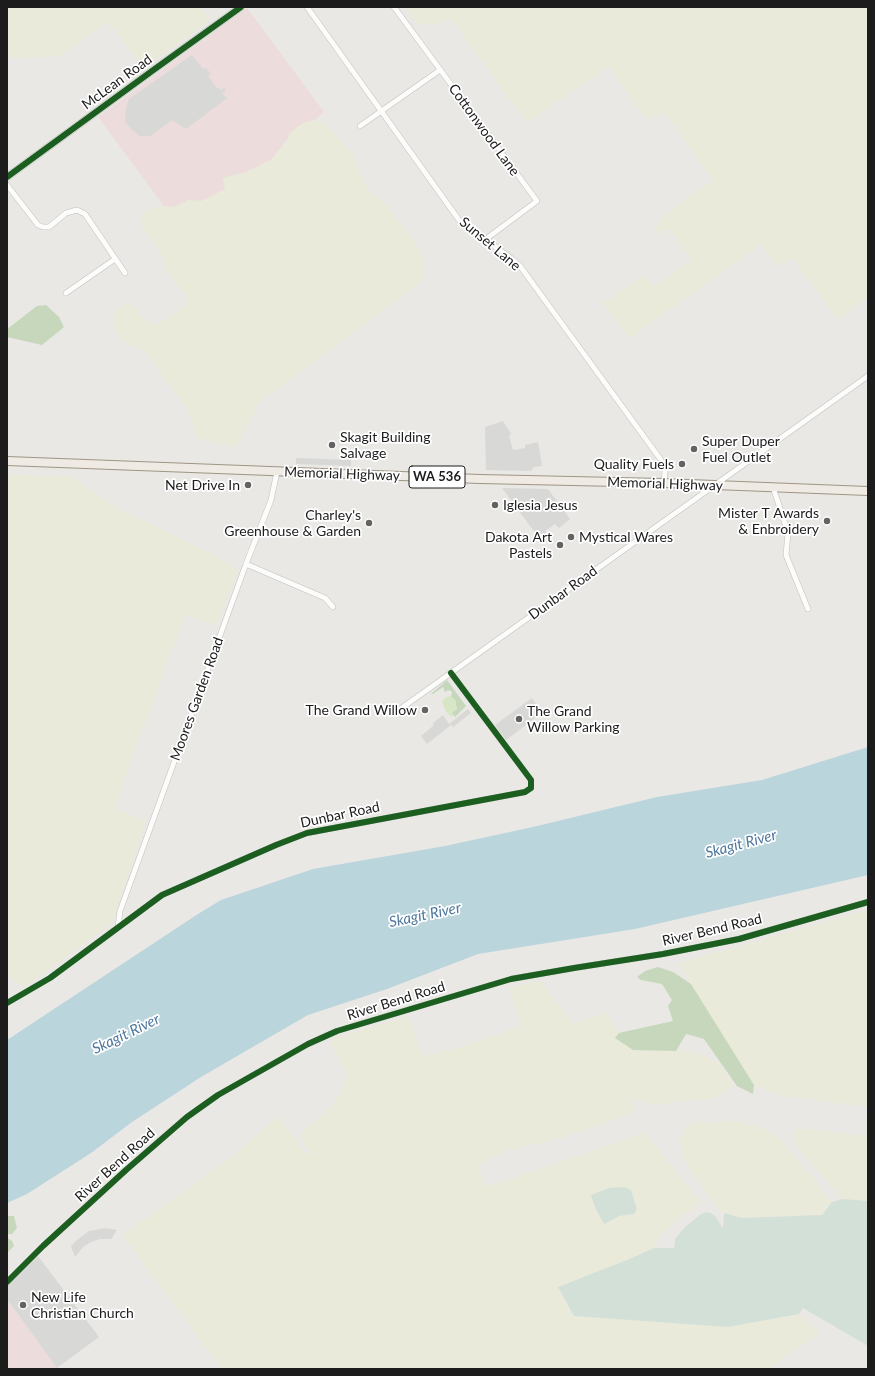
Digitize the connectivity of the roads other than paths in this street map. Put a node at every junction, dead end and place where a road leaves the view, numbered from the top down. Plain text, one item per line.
1 (241, 7) edge
2 (307, 7) edge
3 (394, 7) edge
4 (440, 70) junction
5 (382, 111) junction
6 (360, 126) dead end
7 (7, 178) edge
8 (7, 185) edge
9 (486, 239) junction
10 (115, 259) junction
11 (125, 273) dead end
12 (66, 292) dead end
13 (868, 376) edge
14 (7, 461) edge
15 (277, 472) junction
16 (664, 483) junction
17 (714, 485) junction
18 (773, 487) junction
19 (868, 491) edge
20 (246, 564) junction
21 (333, 607) dead end
22 (808, 609) dead end
23 (451, 673) junction
24 (396, 712) dead end
25 (868, 902) edge
26 (118, 927) junction
27 (7, 1003) edge
28 (7, 1282) edge

1 - 7 street, McLean Road
2 - 5 street, Sunset Lane
3 - 4 street, Cottonwood Lane
4 - 5 street
4 - 9 street, Cottonwood Lane
5 - 6 street
5 - 9 street, Sunset Lane
8 - 10 street
9 - 16 street, Sunset Lane
10 - 11 street
10 - 12 street
13 - 17 street, Dunbar Road
14 - 15 main road, Memorial Highway / WA 536
15 - 16 main road, Memorial Highway / WA 536
15 - 20 street, Moores Garden Road
16 - 17 main road, Memorial Highway / WA 536
17 - 18 main road, Memorial Highway / WA 536
17 - 23 street, Dunbar Road
18 - 19 main road, Memorial Highway / WA 536
18 - 22 street
20 - 21 street
20 - 26 street, Moores Garden Road
23 - 24 street
23 - 26 street, Dunbar Road
25 - 28 street, River Bend Road
26 - 27 street, Dunbar Road

